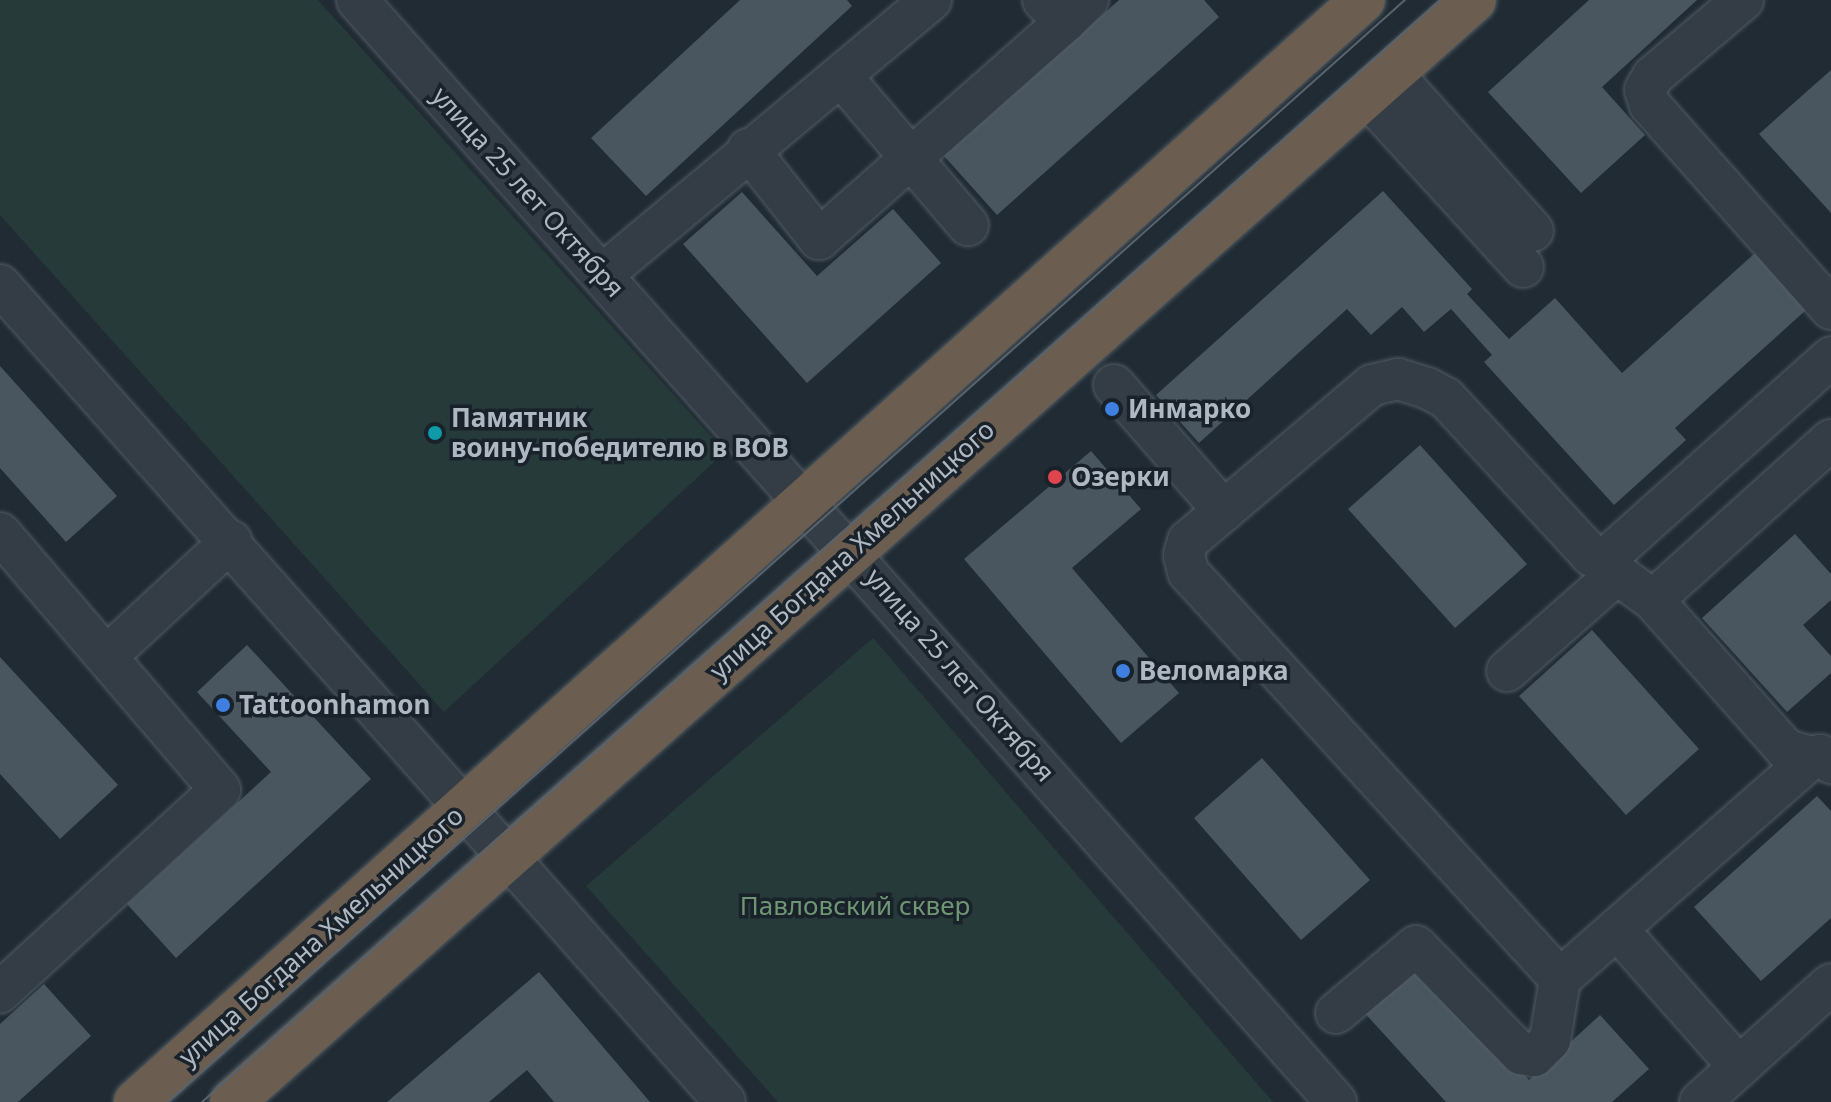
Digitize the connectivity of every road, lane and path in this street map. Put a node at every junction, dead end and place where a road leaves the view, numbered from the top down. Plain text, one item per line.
1 (357, 0) edge
2 (931, 0) edge
3 (1363, 0) edge
4 (1474, 0) edge
5 (1743, 0) edge
6 (1065, 7) edge
7 (841, 76) junction
8 (1379, 84) junction
9 (748, 149) junction
10 (909, 159) junction
11 (968, 225) dead end
12 (1528, 249) dead end
13 (602, 275) junction
14 (0, 285) edge
15 (1831, 309) edge
16 (1831, 357) edge
17 (1114, 385) dead end
18 (1831, 440) edge
19 (805, 499) junction
20 (1224, 511) junction
21 (0, 533) edge
22 (231, 541) junction
23 (851, 551) junction
24 (1608, 569) junction
25 (1653, 600) junction
26 (108, 655) junction
27 (1507, 671) dead end
28 (1822, 760) edge
29 (464, 808) junction
30 (507, 856) junction
31 (1617, 929) junction
32 (1560, 979) junction
33 (1831, 984) edge
34 (0, 992) edge
35 (1336, 1013) dead end
36 (1739, 1067) junction
37 (714, 1098) edge
38 (136, 1102) edge
39 (232, 1102) edge
40 (1336, 1102) edge
41 (1700, 1102) edge

1 - 13 street, улица 25 лет Октября
2 - 7 street
3 - 19 highway, улица Богдана Хмельницкого
4 - 8 highway, улица Богдана Хмельницкого
5 - 15 street
6 - 10 street
7 - 9 street
7 - 10 street
8 - 12 street
8 - 23 highway, улица Богдана Хмельницкого
9 - 10 street
9 - 13 street
10 - 11 street
13 - 19 street, улица 25 лет Октября
14 - 22 street
16 - 24 street
17 - 20 street
18 - 25 street
19 - 23 street, улица 25 лет Октября
19 - 29 highway, улица Богдана Хмельницкого
20 - 24 street
20 - 32 street
21 - 26 street
22 - 26 street
22 - 29 street
23 - 30 highway, улица Богдана Хмельницкого
23 - 40 street, улица 25 лет Октября
24 - 25 street
24 - 27 street
25 - 28 street
26 - 34 street
28 - 31 street
29 - 30 street
29 - 38 highway, улица Богдана Хмельницкого
30 - 37 street
30 - 39 highway, улица Богдана Хмельницкого
31 - 32 street
31 - 36 street
32 - 35 street
33 - 36 street
36 - 41 street

